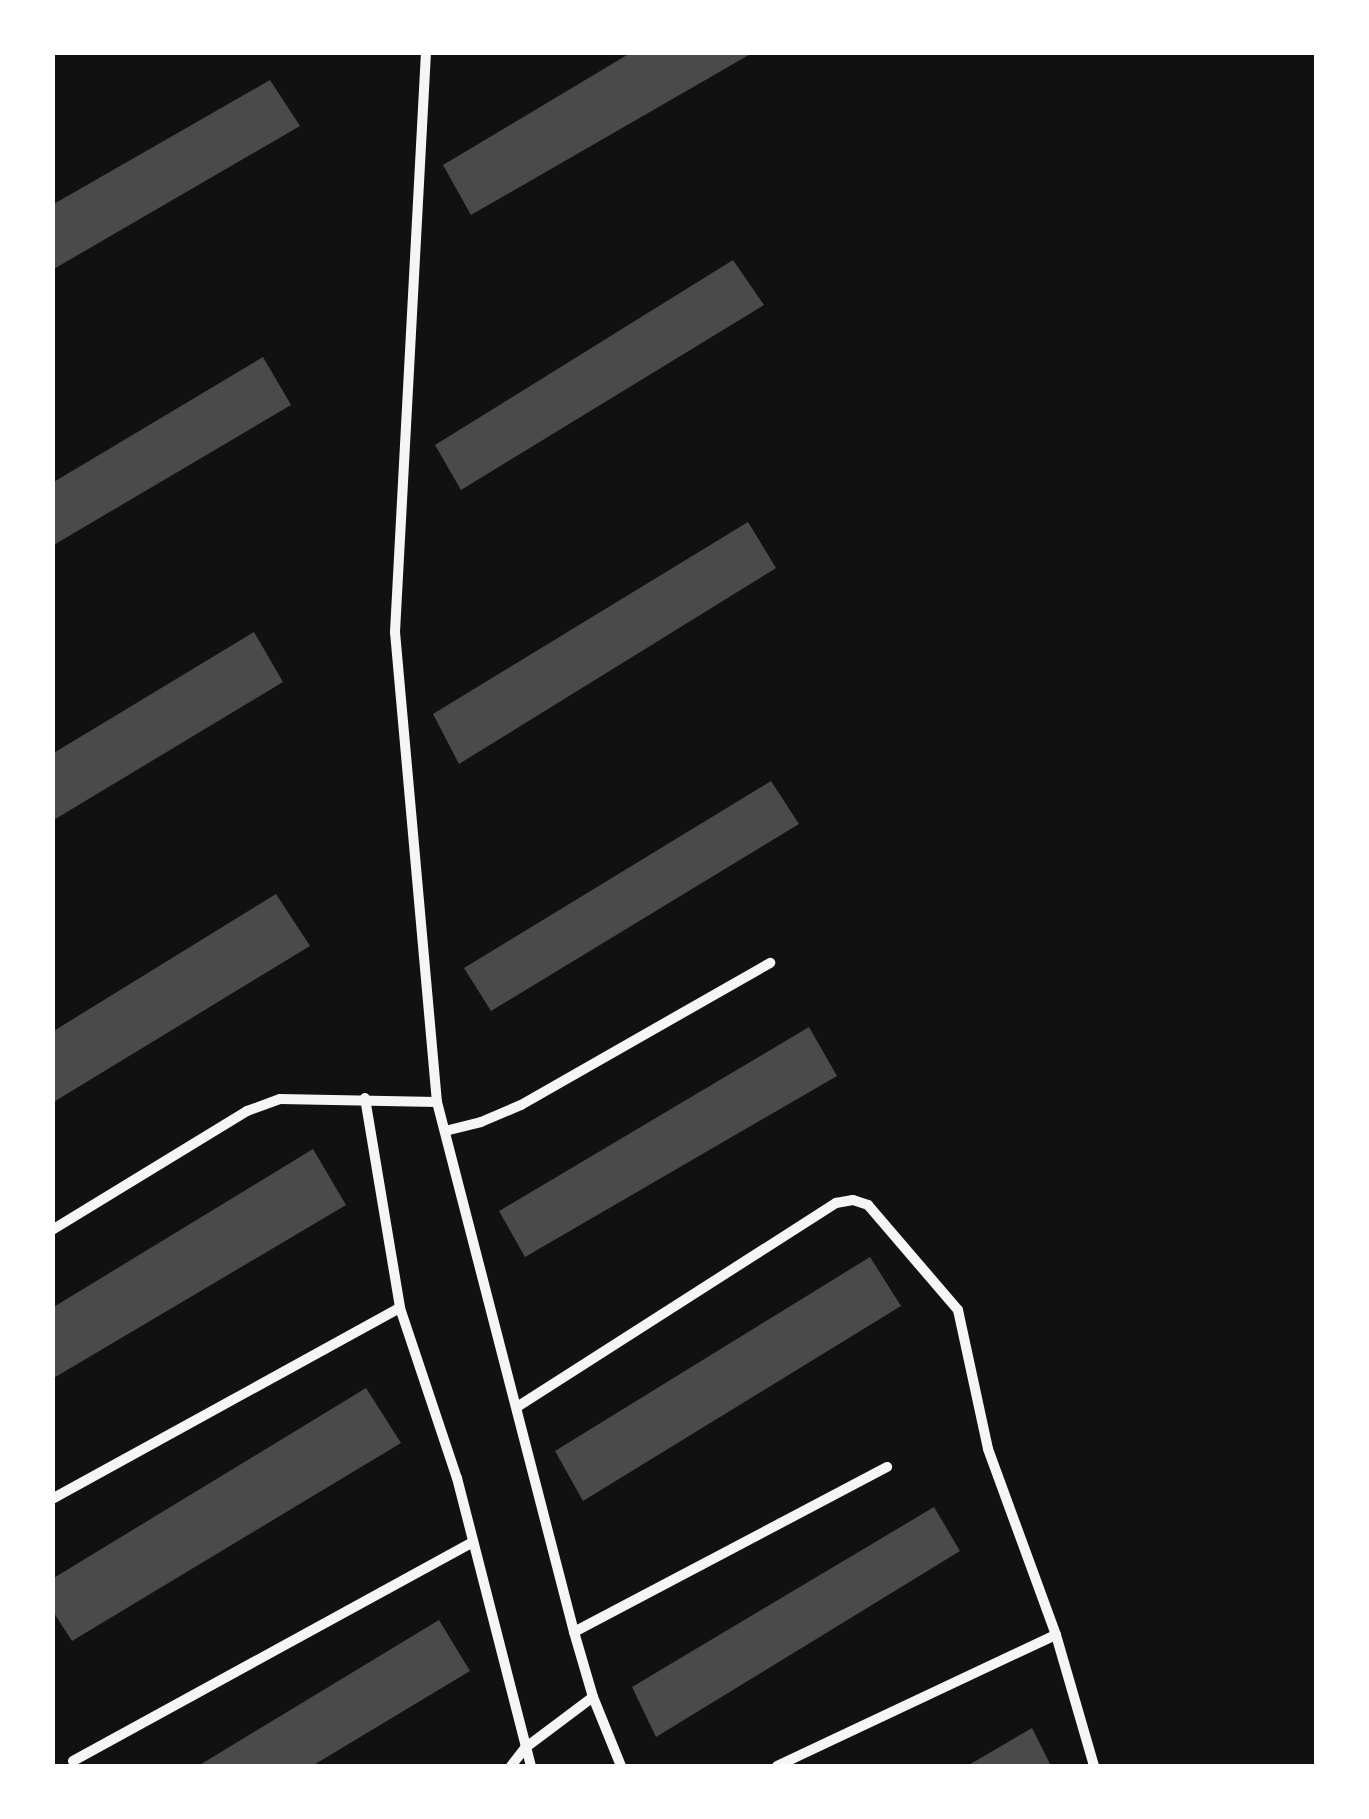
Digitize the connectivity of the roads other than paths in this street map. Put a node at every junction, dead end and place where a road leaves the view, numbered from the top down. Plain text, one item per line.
1 (426, 52) edge
2 (770, 963) dead end
3 (365, 1098) junction
4 (437, 1102) junction
5 (445, 1131) junction
6 (52, 1230) edge
7 (400, 1308) junction
8 (517, 1407) junction
9 (886, 1467) dead end
10 (52, 1499) edge
11 (472, 1543) junction
12 (574, 1632) junction
13 (1056, 1636) junction
14 (592, 1697) junction
15 (524, 1748) junction
16 (73, 1760) dead end
17 (511, 1766) edge
18 (531, 1766) edge
19 (620, 1766) edge
20 (777, 1766) edge
21 (1094, 1766) edge

1 - 4 street
2 - 5 street
3 - 4 street
3 - 6 street
3 - 7 street
4 - 5 street
5 - 8 street
7 - 10 street
7 - 11 street
8 - 12 street
8 - 13 street
9 - 12 street
11 - 15 street
11 - 16 street
12 - 14 street
13 - 20 street
13 - 21 street
14 - 15 street
14 - 19 street
15 - 17 street
15 - 18 street

